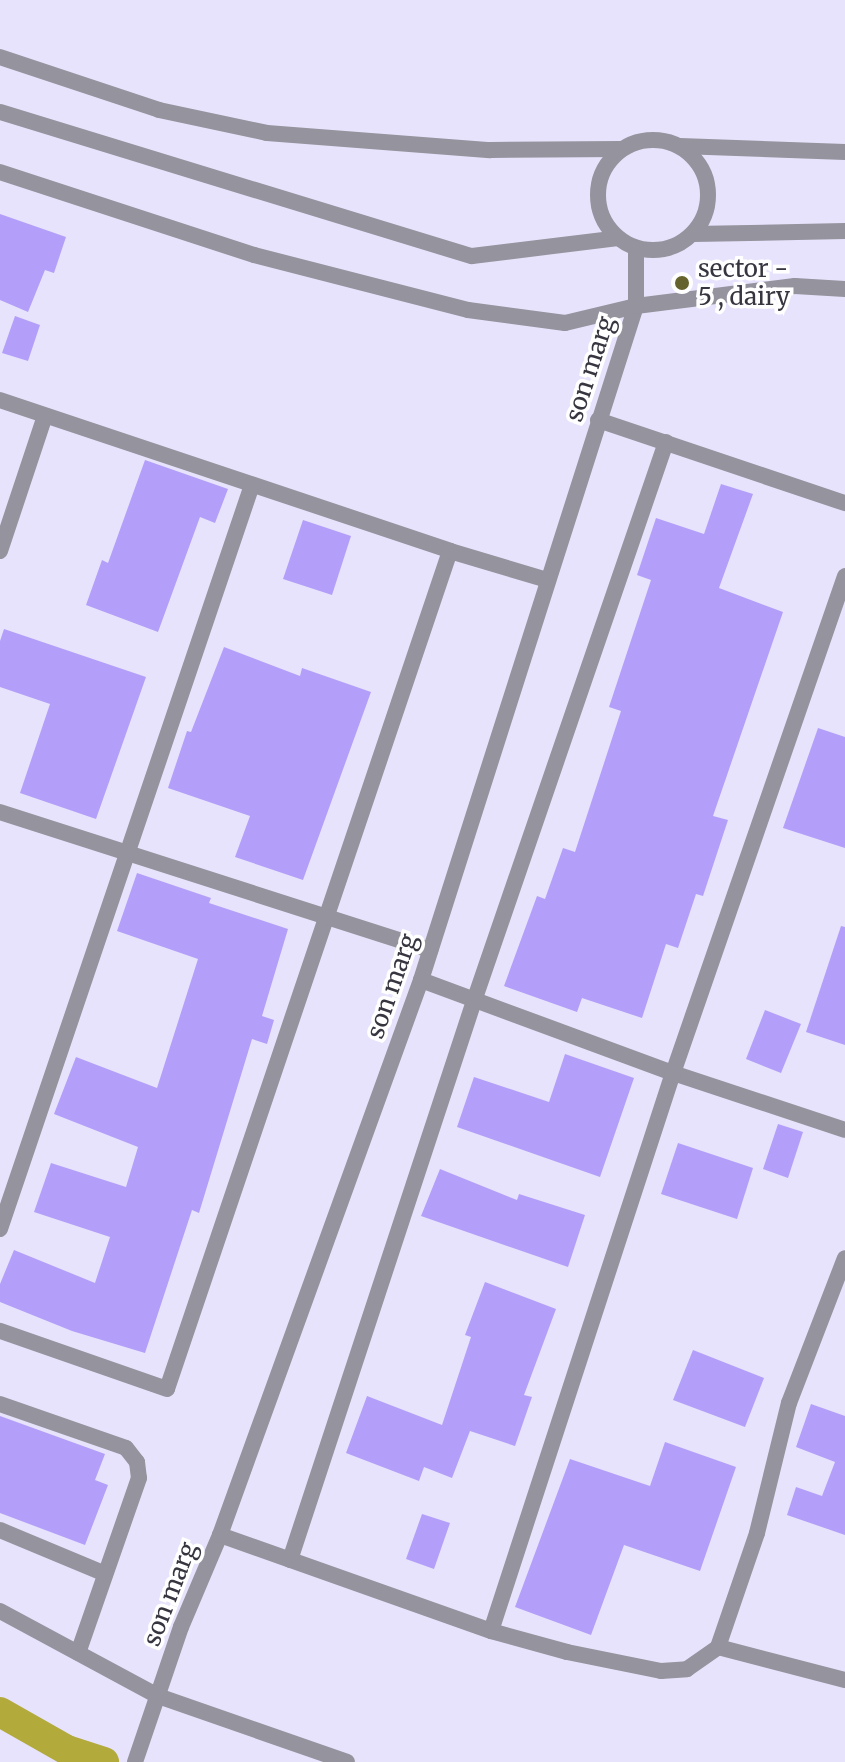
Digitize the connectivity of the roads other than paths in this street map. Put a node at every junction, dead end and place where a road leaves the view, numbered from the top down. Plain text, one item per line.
1 (0, 57) edge
2 (0, 112) edge
3 (680, 146) junction
4 (621, 149) junction
5 (845, 152) edge
6 (0, 172) edge
7 (845, 231) edge
8 (693, 234) junction
9 (618, 238) junction
10 (636, 248) junction
11 (845, 289) edge
12 (636, 306) junction
13 (0, 400) edge
14 (45, 416) junction
15 (598, 420) junction
16 (666, 442) junction
17 (252, 485) junction
18 (845, 503) edge
19 (0, 551) edge
20 (450, 551) junction
21 (845, 576) edge
22 (547, 580) junction
23 (0, 812) edge
24 (128, 853) junction
25 (326, 918) junction
26 (430, 950) junction
27 (421, 980) junction
28 (474, 1001) junction
29 (673, 1073) junction
30 (845, 1130) edge
31 (0, 1229) edge
32 (845, 1258) edge
33 (0, 1331) edge
34 (0, 1404) edge
35 (0, 1530) edge
36 (220, 1535) junction
37 (290, 1560) junction
38 (105, 1574) junction
39 (0, 1611) edge
40 (491, 1631) junction
41 (718, 1647) junction
42 (78, 1653) junction
43 (845, 1680) edge
44 (158, 1696) junction
45 (135, 1762) edge
46 (347, 1762) edge

1 - 4 street
2 - 9 street
3 - 4 street
3 - 5 street
3 - 8 street
4 - 9 street
6 - 12 street
7 - 8 street
8 - 10 street
9 - 10 street
10 - 12 street, son marg
11 - 12 street
12 - 15 street, son marg
13 - 14 street
14 - 17 street
14 - 19 street
15 - 16 street
15 - 22 street, son marg
16 - 18 street
16 - 28 street
17 - 20 street
17 - 24 street
20 - 22 street
20 - 25 street
21 - 29 street
22 - 26 street, son marg
23 - 24 street
24 - 25 street
24 - 31 street
25 - 26 street
25 - 33 street
26 - 27 street, son marg
27 - 28 street
27 - 36 street, son marg
28 - 29 street
28 - 37 street
29 - 30 street
29 - 40 street
32 - 41 street
34 - 38 street
35 - 38 street
36 - 37 street
36 - 44 street, son marg
37 - 40 street
38 - 42 street
39 - 42 street
40 - 41 street
41 - 43 street
42 - 44 street
44 - 45 street, son marg
44 - 46 street

